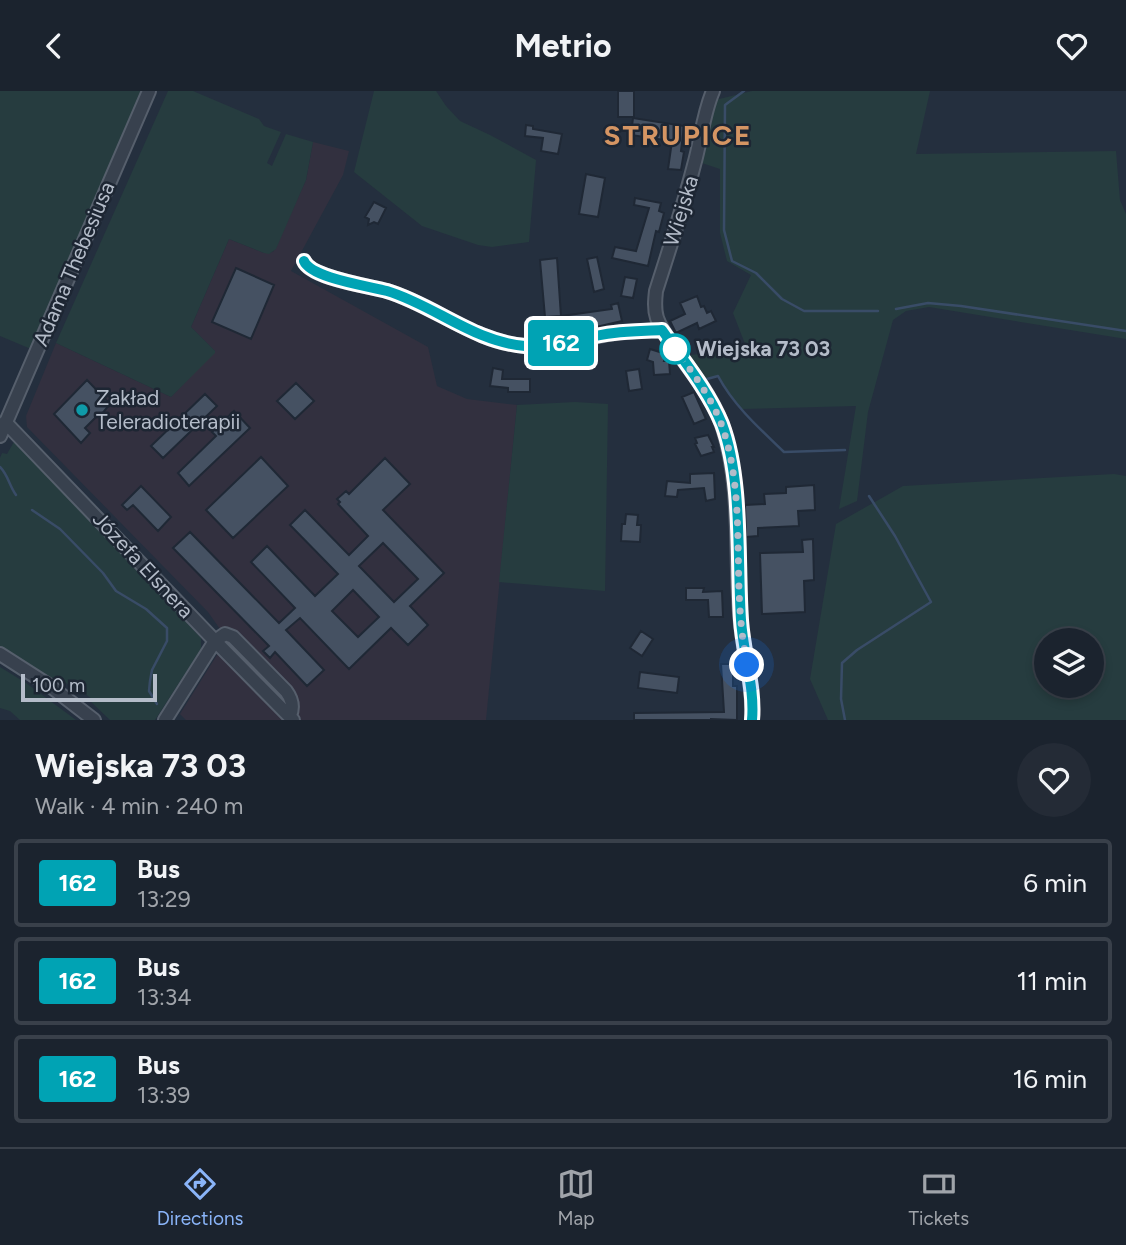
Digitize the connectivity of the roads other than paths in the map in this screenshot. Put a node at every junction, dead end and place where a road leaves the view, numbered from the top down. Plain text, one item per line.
1 (149, 91) edge
2 (713, 91) edge
3 (304, 261) dead end
4 (662, 330) junction
5 (5, 422) junction
6 (0, 436) edge
7 (215, 641) junction
8 (0, 654) edge
9 (292, 718) edge
10 (94, 720) edge
11 (165, 720) edge
12 (752, 720) edge

1 - 5 street, Adama Thebesiusa
2 - 4 street, Wiejska
3 - 4 street
4 - 12 street, Wiejska
5 - 6 street, Adama Thebesiusa
5 - 7 street, Józefa Elsnera
7 - 9 street, Józefa Elsnera
7 - 11 street
8 - 10 street

